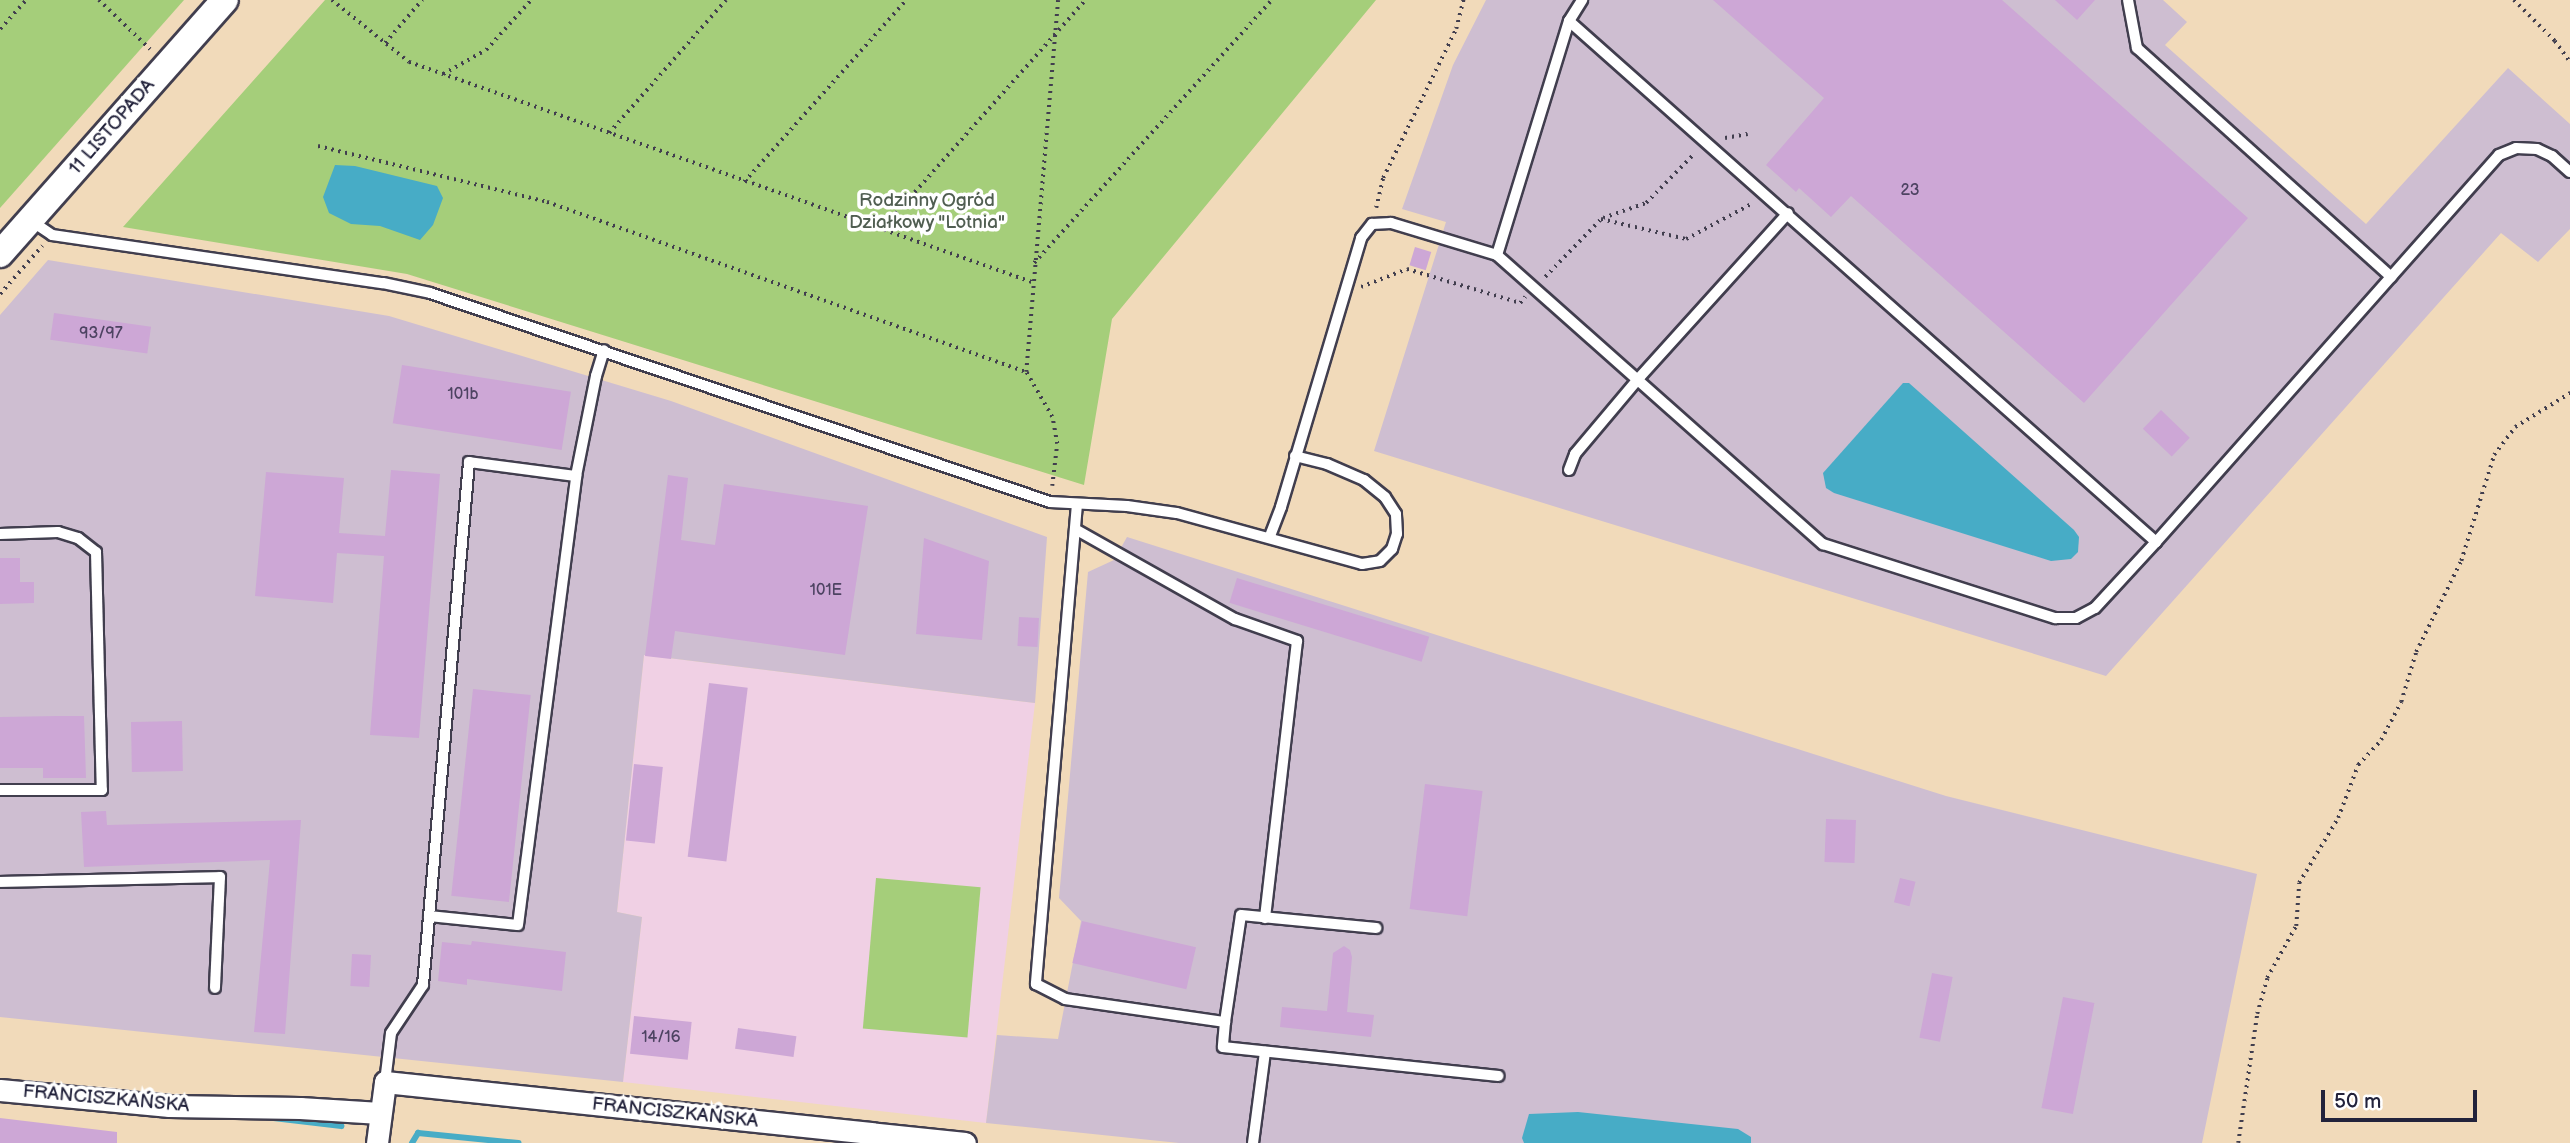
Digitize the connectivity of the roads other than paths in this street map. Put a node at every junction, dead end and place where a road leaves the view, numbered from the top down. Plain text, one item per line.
1 (225, 0) edge
2 (1583, 0) edge
3 (2128, 0) edge
4 (1569, 21) junction
5 (2570, 172) edge
6 (1788, 213) junction
7 (30, 220) junction
8 (0, 254) edge
9 (1497, 255) junction
10 (2391, 277) junction
11 (604, 351) junction
12 (1639, 378) junction
13 (1295, 456) junction
14 (1569, 470) dead end
15 (576, 476) junction
16 (1077, 504) junction
17 (1075, 529) junction
18 (0, 534) edge
19 (1270, 536) junction
20 (2156, 542) junction
21 (0, 790) edge
22 (0, 882) edge
23 (429, 916) junction
24 (1265, 918) junction
25 (1376, 928) dead end
26 (215, 988) dead end
27 (1225, 1022) junction
28 (1265, 1052) junction
29 (1498, 1076) dead end
30 (385, 1082) junction
31 (0, 1090) edge
32 (380, 1114) junction
33 (377, 1143) edge
34 (965, 1143) edge
35 (1253, 1143) edge

1 - 7 street, 11 LISTOPADA
2 - 4 lane
3 - 10 lane
4 - 6 lane
4 - 9 lane
5 - 10 lane
6 - 12 lane
6 - 20 lane
7 - 8 street, 11 LISTOPADA
7 - 11 lane
9 - 12 lane
9 - 13 lane
10 - 20 lane
11 - 15 lane
11 - 16 lane
12 - 14 lane
12 - 20 lane
13 - 19 lane
13 - 19 lane
15 - 23 lane
15 - 23 lane
16 - 17 lane
16 - 19 lane
17 - 24 lane
17 - 27 lane
18 - 21 lane
22 - 26 lane
23 - 30 lane
24 - 25 lane
24 - 27 lane
27 - 28 lane
28 - 29 lane
28 - 35 lane
30 - 32 street
30 - 34 street, FRANCISZKAŃSKA
31 - 32 street, FRANCISZKAŃSKA
32 - 33 street

